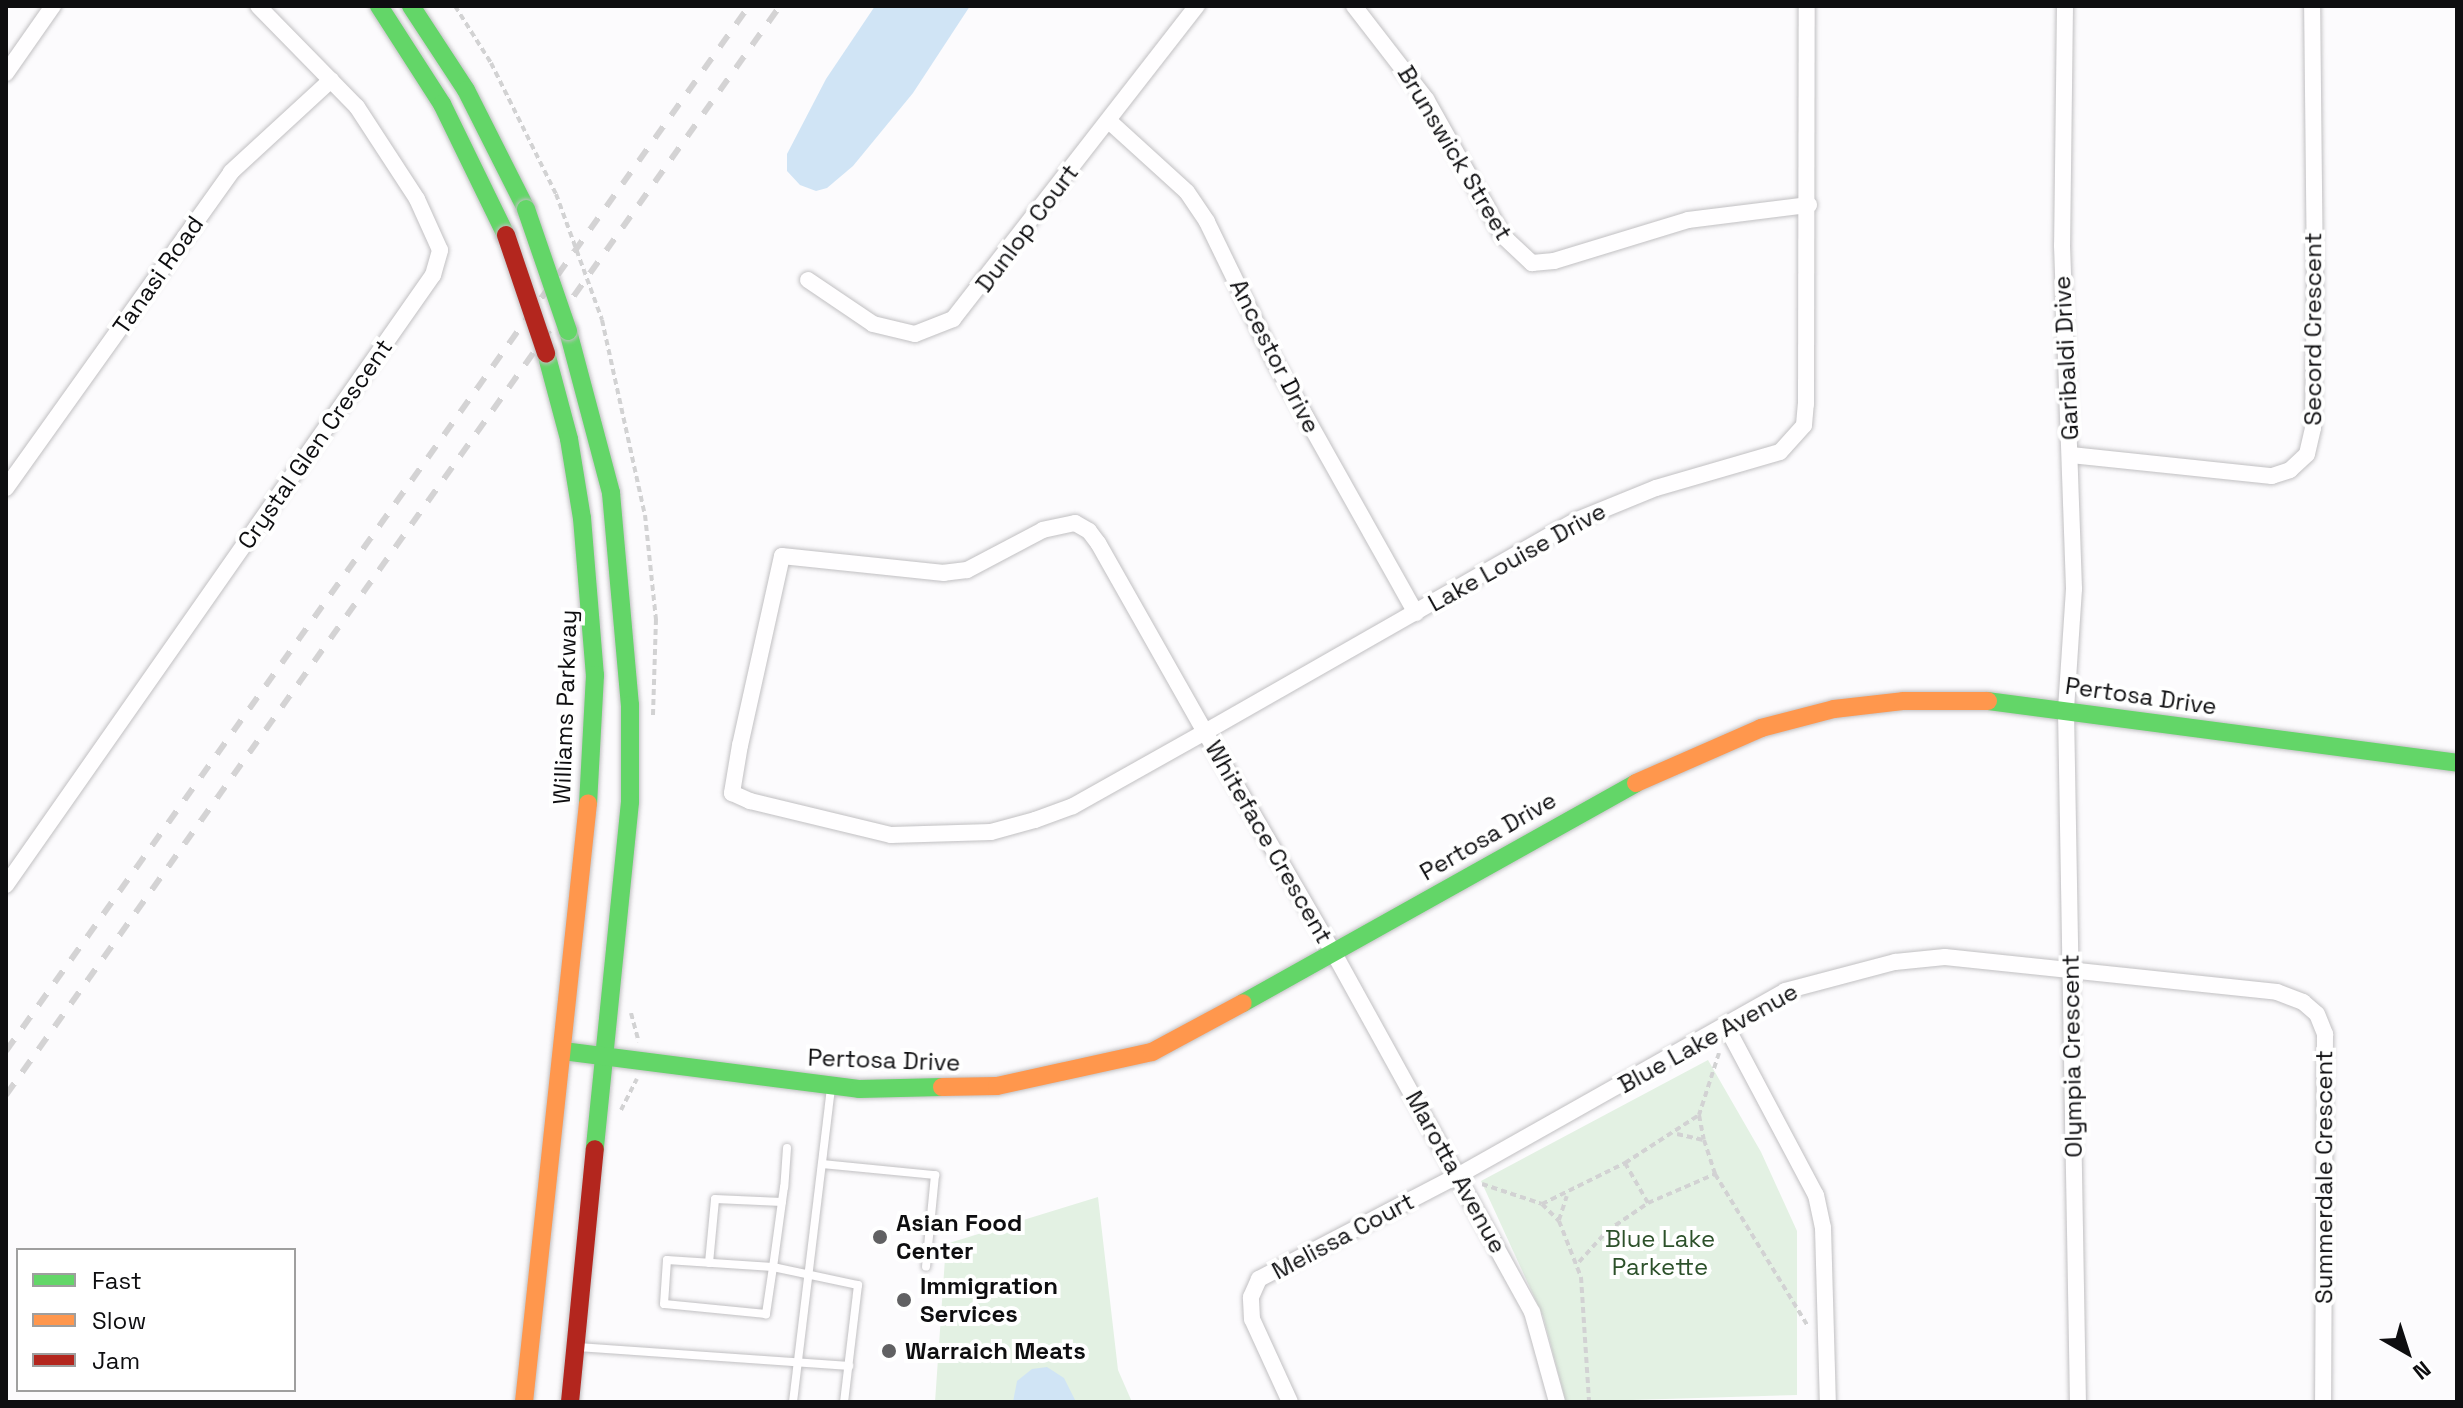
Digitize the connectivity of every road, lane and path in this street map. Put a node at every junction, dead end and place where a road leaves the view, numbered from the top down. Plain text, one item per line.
1 (53, 6) edge
2 (258, 6) edge
3 (379, 6) edge
4 (411, 6) edge
5 (455, 6) edge
6 (1197, 6) edge
7 (1354, 6) edge
8 (1807, 6) edge
9 (2065, 6) edge
10 (2312, 6) edge
11 (6, 73) edge
12 (331, 80) junction
13 (1109, 121) junction
14 (1809, 205) junction
15 (808, 280) dead end
16 (602, 320) dead end
17 (2071, 455) junction
18 (6, 488) edge
19 (1416, 613) junction
20 (2066, 710) junction
21 (1205, 732) junction
22 (2457, 763) edge
23 (6, 885) edge
24 (1333, 952) junction
25 (2071, 968) junction
26 (1726, 1026) junction
27 (563, 1051) junction
28 (605, 1057) junction
29 (831, 1085) junction
30 (1699, 1115) junction
31 (1677, 1134) junction
32 (1704, 1140) junction
33 (787, 1148) dead end
34 (1625, 1163) junction
35 (822, 1164) junction
36 (1715, 1174) junction
37 (1459, 1175) junction
38 (1567, 1196) junction
39 (782, 1202) junction
40 (1648, 1203) junction
41 (1542, 1204) junction
42 (1559, 1221) junction
43 (1579, 1262) junction
44 (709, 1263) junction
45 (773, 1267) junction
46 (926, 1267) dead end
47 (808, 1276) junction
48 (576, 1346) junction
49 (1827, 1357) junction
50 (797, 1363) junction
51 (849, 1366) junction
52 (524, 1402) edge
53 (570, 1402) edge
54 (793, 1402) edge
55 (844, 1402) edge
56 (1290, 1402) edge
57 (1557, 1402) edge
58 (1589, 1402) edge
59 (1828, 1402) edge
60 (2078, 1402) edge
61 (2323, 1402) edge

1 - 11 street
2 - 12 street, Crystal Glen Crescent
3 - 27 main road, Williams Parkway, bridge
4 - 28 main road, bridge
5 - 16 path, bridge
6 - 13 street, Dunlop Court
7 - 14 street, Brunswick Street
8 - 14 street, Lake Louise Drive
9 - 17 street, Garibaldi Drive
10 - 17 street, Secord Crescent
12 - 18 street, Tanasi Road
12 - 23 street, Crystal Glen Crescent
13 - 15 street, Dunlop Court
13 - 19 street, Ancestor Drive
14 - 19 street, Lake Louise Drive
17 - 20 street, Garibaldi Drive
19 - 21 street, Lake Louise Drive
20 - 22 main road, Pertosa Drive
20 - 24 main road, Pertosa Drive
20 - 25 street, Olympia Crescent
21 - 21 street, Whiteface Crescent
21 - 24 street, Whiteface Crescent
24 - 29 main road, Pertosa Drive
24 - 37 street, Marotta Avenue
25 - 26 street, Blue Lake Avenue
25 - 60 street, Olympia Crescent
25 - 61 street, Summerdale Crescent
26 - 30 path
26 - 37 street, Blue Lake Avenue
26 - 49 street
27 - 28 main road, Pertosa Drive
27 - 52 main road, Williams Parkway
28 - 29 main road, Pertosa Drive
28 - 48 main road
29 - 35 lane
30 - 31 path
30 - 32 path
31 - 32 path
31 - 34 path
32 - 36 path
33 - 39 lane
34 - 38 path
34 - 40 path
35 - 46 lane
35 - 47 lane
36 - 40 path
36 - 49 path
37 - 41 path
37 - 56 street, Melissa Court
37 - 57 street, Marotta Avenue
38 - 41 path
38 - 42 path
39 - 44 lane
39 - 45 lane
40 - 43 path
41 - 42 path
42 - 43 path
43 - 58 path
44 - 45 lane
44 - 45 lane
45 - 47 lane
47 - 50 lane
47 - 51 lane
48 - 50 lane
48 - 53 main road
49 - 59 street
50 - 51 lane
50 - 54 lane
51 - 55 lane

